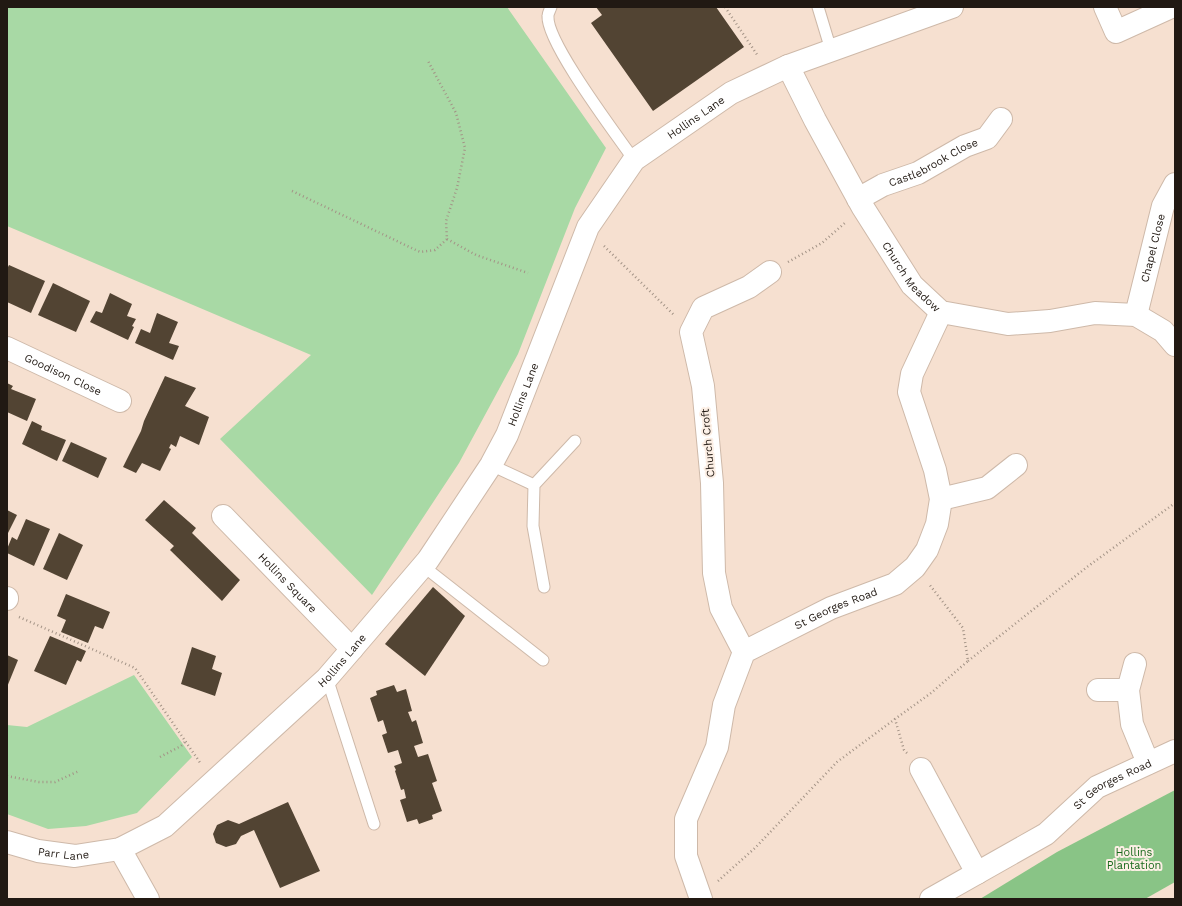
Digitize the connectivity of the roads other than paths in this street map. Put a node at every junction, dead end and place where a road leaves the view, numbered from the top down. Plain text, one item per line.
1 (551, 7) edge
2 (818, 7) edge
3 (952, 7) edge
4 (1105, 7) edge
5 (1171, 7) edge
6 (831, 50) junction
7 (779, 70) junction
8 (1001, 119) dead end
9 (634, 160) junction
10 (1175, 184) edge
11 (860, 202) junction
12 (770, 272) road end
13 (941, 312) junction
14 (1136, 315) junction
15 (1175, 346) edge
16 (7, 348) edge
17 (120, 401) dead end
18 (575, 441) dead end
19 (491, 465) junction
20 (1016, 465) dead end
21 (534, 485) junction
22 (940, 499) junction
23 (223, 516) dead end
24 (423, 566) junction
25 (544, 587) dead end
26 (352, 649) junction
27 (744, 652) junction
28 (543, 660) dead end
29 (1135, 664) dead end
30 (327, 678) junction
31 (1098, 690) dead end
32 (1128, 690) junction
33 (1175, 751) edge
34 (1148, 764) junction
35 (921, 769) road end
36 (374, 824) dead end
37 (7, 842) edge
38 (120, 849) junction
39 (977, 873) junction
40 (700, 898) edge
41 (148, 899) edge
42 (931, 899) edge

1 - 9 lane
2 - 6 lane
3 - 6 street, Hollins Lane
4 - 5 street
6 - 7 street, Hollins Lane
7 - 9 street, Hollins Lane
7 - 11 street, Church Meadow
8 - 11 street, Castlebrook Close
9 - 19 street, Hollins Lane
10 - 14 street, Chapel Close
11 - 13 street, Church Meadow
12 - 27 street, Church Croft
13 - 14 street, Church Meadow
13 - 22 street, St Georges Road
14 - 15 street, Church Meadow
16 - 17 street, Goodison Close
18 - 21 lane
19 - 21 lane
19 - 24 street, Hollins Lane
20 - 22 street
21 - 25 lane
22 - 27 street, St Georges Road
23 - 26 street, Hollins Square
24 - 26 street, Hollins Lane
24 - 28 lane
26 - 30 street, Hollins Lane
27 - 40 street
29 - 32 street
30 - 36 lane
30 - 38 street, Hollins Lane
31 - 32 street
32 - 34 street
33 - 34 street, St Georges Road
34 - 39 street, St Georges Road
35 - 39 street
37 - 38 street, Parr Lane
38 - 41 street
39 - 42 street, St Georges Road

